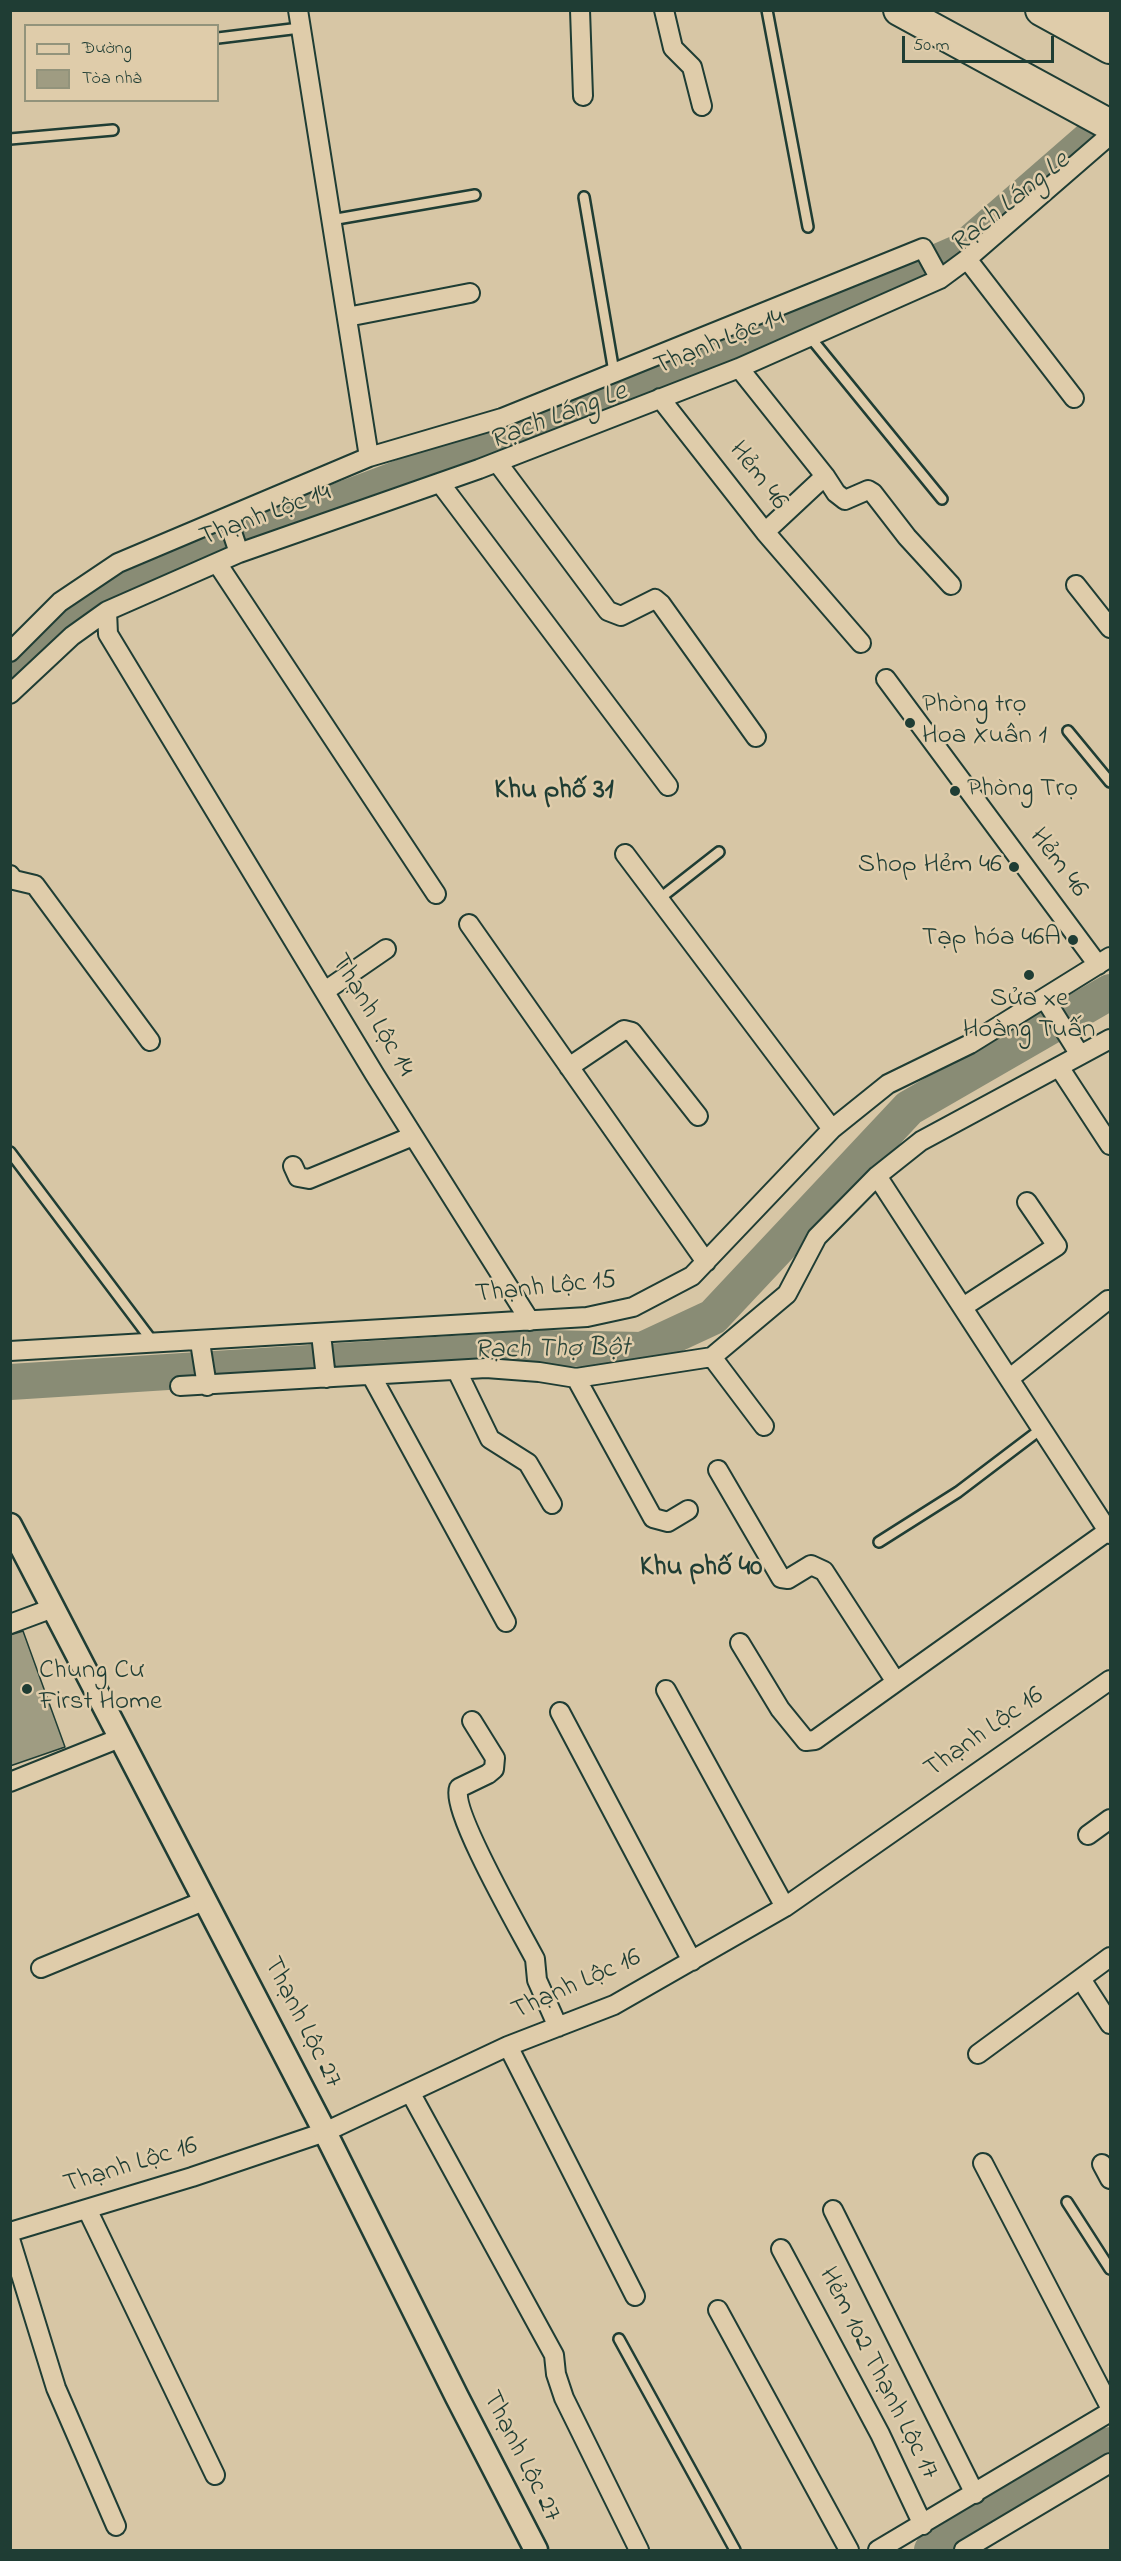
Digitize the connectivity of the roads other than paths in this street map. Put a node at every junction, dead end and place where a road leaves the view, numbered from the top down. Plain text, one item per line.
1 (580, 10) edge
2 (664, 10) edge
3 (767, 10) edge
4 (900, 10) edge
5 (943, 10) edge
6 (1091, 10) edge
7 (1050, 13) edge
8 (299, 19) edge
9 (1110, 21) edge
10 (219, 38) edge
11 (1110, 48) edge
12 (583, 96) dead end
13 (1110, 101) edge
14 (702, 106) dead end
15 (1110, 125) edge
16 (113, 130) dead end
17 (1110, 135) edge
18 (10, 139) edge
19 (476, 195) dead end
20 (584, 198) dead end
21 (331, 220) junction
22 (808, 227) dead end
23 (967, 259) junction
24 (940, 279) junction
25 (470, 293) dead end
26 (347, 317) junction
27 (810, 337) junction
28 (739, 368) junction
29 (614, 372) junction
30 (660, 398) junction
31 (1074, 398) dead end
32 (369, 457) junction
33 (496, 462) junction
34 (825, 476) junction
35 (440, 483) junction
36 (942, 499) dead end
37 (227, 517) junction
38 (765, 532) junction
39 (239, 553) junction
40 (217, 563) junction
41 (951, 585) dead end
42 (1076, 585) dead end
43 (107, 611) junction
44 (1110, 628) edge
45 (861, 643) dead end
46 (10, 652) edge
47 (886, 679) dead end
48 (10, 694) edge
49 (1068, 731) dead end
50 (756, 737) dead end
51 (1110, 782) edge
52 (668, 786) dead end
53 (719, 852) dead end
54 (625, 854) dead end
55 (10, 875) edge
56 (436, 894) dead end
57 (659, 899) junction
58 (469, 924) dead end
59 (386, 949) dead end
60 (1104, 961) edge
61 (325, 991) junction
62 (1045, 999) junction
63 (1110, 1039) edge
64 (150, 1041) dead end
65 (1080, 1055) junction
66 (1059, 1066) junction
67 (569, 1067) junction
68 (698, 1116) dead end
69 (832, 1129) junction
70 (413, 1136) junction
71 (1110, 1145) edge
72 (10, 1152) edge
73 (293, 1166) dead end
74 (877, 1176) junction
75 (1027, 1202) dead end
76 (706, 1262) junction
77 (1108, 1300) dead end
78 (963, 1307) junction
79 (530, 1321) junction
80 (321, 1334) junction
81 (200, 1342) junction
82 (154, 1344) junction
83 (10, 1351) edge
84 (712, 1357) junction
85 (457, 1371) junction
86 (371, 1375) junction
87 (326, 1378) junction
88 (576, 1378) junction
89 (1010, 1378) junction
90 (180, 1386) dead end
91 (207, 1386) junction
92 (764, 1426) dead end
93 (1041, 1429) junction
94 (718, 1470) dead end
95 (552, 1504) dead end
96 (688, 1510) dead end
97 (10, 1525) edge
98 (1109, 1532) edge
99 (879, 1542) dead end
100 (53, 1608) junction
101 (506, 1622) dead end
102 (10, 1624) edge
103 (740, 1643) dead end
104 (1110, 1680) edge
105 (896, 1682) junction
106 (666, 1690) dead end
107 (560, 1712) dead end
108 (472, 1721) dead end
109 (120, 1738) junction
110 (10, 1782) edge
111 (1110, 1819) edge
112 (1088, 1834) dead end
113 (206, 1900) junction
114 (785, 1907) junction
115 (1110, 1957) edge
116 (692, 1961) junction
117 (41, 1968) dead end
118 (1081, 1979) junction
119 (1110, 2024) edge
120 (558, 2027) junction
121 (508, 2046) junction
122 (978, 2054) dead end
123 (410, 2092) junction
124 (325, 2132) junction
125 (983, 2163) dead end
126 (1067, 2202) dead end
127 (87, 2209) junction
128 (833, 2210) dead end
129 (10, 2232) edge
130 (10, 2239) edge
131 (781, 2249) dead end
132 (1110, 2269) edge
133 (635, 2296) dead end
134 (718, 2310) dead end
135 (619, 2339) dead end
136 (1110, 2407) edge
137 (1110, 2412) edge
138 (1110, 2463) edge
139 (215, 2475) dead end
140 (975, 2494) junction
141 (923, 2525) junction
142 (116, 2526) dead end
143 (536, 2550) edge
144 (639, 2550) edge
145 (735, 2550) edge
146 (849, 2550) edge
147 (878, 2550) edge
148 (964, 2550) edge

1 - 12 street
2 - 14 street
3 - 22 lane
4 - 15 highway
5 - 13 highway
6 - 9 highway
7 - 11 highway
8 - 10 lane
8 - 21 street
16 - 18 lane
17 - 23 street, Thạnh Lộc 14
19 - 21 lane
20 - 29 lane
21 - 26 street
23 - 24 street, Thạnh Lộc 14
23 - 31 street
24 - 27 street, Thạnh Lộc 14
24 - 29 street, Thạnh Lộc 14
25 - 26 street
26 - 32 street
27 - 28 street, Thạnh Lộc 14
27 - 36 lane
28 - 30 street, Thạnh Lộc 14
28 - 34 street
29 - 32 street, Thạnh Lộc 14
30 - 33 street, Thạnh Lộc 14
30 - 38 street, Hẻm 46
32 - 37 street, Thạnh Lộc 14
33 - 35 street, Thạnh Lộc 14
33 - 50 street
34 - 38 street
34 - 41 street
35 - 39 street, Thạnh Lộc 14
35 - 52 street
37 - 39 street
37 - 46 street, Thạnh Lộc 14
38 - 45 street, Hẻm 46
39 - 40 street, Thạnh Lộc 14
40 - 43 street, Thạnh Lộc 14
40 - 56 street
42 - 44 street
43 - 48 street, Thạnh Lộc 14
43 - 61 street, Thạnh Lộc 14
47 - 60 street, Hẻm 46
49 - 51 lane
53 - 57 lane
54 - 57 street
55 - 64 street
57 - 69 street
58 - 67 street
59 - 61 street
60 - 62 street, Thạnh Lộc 15
61 - 70 street, Thạnh Lộc 14
62 - 65 street
62 - 69 street, Thạnh Lộc 15
63 - 65 street
65 - 66 street
66 - 71 street
66 - 74 street
67 - 68 street
67 - 76 street
69 - 76 street, Thạnh Lộc 15
70 - 73 street
70 - 79 street, Thạnh Lộc 14
72 - 82 lane
74 - 78 street
74 - 84 street
75 - 78 street
76 - 79 street, Thạnh Lộc 15
77 - 89 street
78 - 89 street
79 - 80 street, Thạnh Lộc 15
80 - 81 street, Thạnh Lộc 15
80 - 87 street
81 - 82 street, Thạnh Lộc 15
81 - 91 street
82 - 83 street, Thạnh Lộc 15
84 - 88 street
84 - 92 street
85 - 86 street
85 - 88 street
85 - 95 street
86 - 87 street
86 - 101 street
87 - 91 street
88 - 96 street
89 - 93 street
90 - 91 street
93 - 98 street
93 - 99 lane
94 - 105 street
97 - 100 street, Thạnh Lộc 27
98 - 105 street
100 - 102 street
100 - 109 street, Thạnh Lộc 27
103 - 105 street
104 - 114 street, Thạnh Lộc 16
106 - 114 street
107 - 116 street
108 - 120 street
109 - 110 street
109 - 113 street, Thạnh Lộc 27
111 - 112 street
113 - 117 street
113 - 124 street, Thạnh Lộc 27
114 - 116 street, Thạnh Lộc 16
115 - 118 street
116 - 120 street, Thạnh Lộc 16
118 - 119 street
118 - 122 street
120 - 121 street, Thạnh Lộc 16
121 - 123 street, Thạnh Lộc 16
121 - 133 street
123 - 124 street, Thạnh Lộc 16
123 - 144 street
124 - 127 street, Thạnh Lộc 16
124 - 143 street, Thạnh Lộc 27
125 - 136 street
126 - 132 lane
127 - 129 street, Thạnh Lộc 16
127 - 139 street
128 - 140 street
130 - 142 street
131 - 141 street, Hẻm 102 Thạnh Lộc 17
134 - 146 street
135 - 145 lane
137 - 140 street
138 - 148 street
140 - 141 street
141 - 147 street

